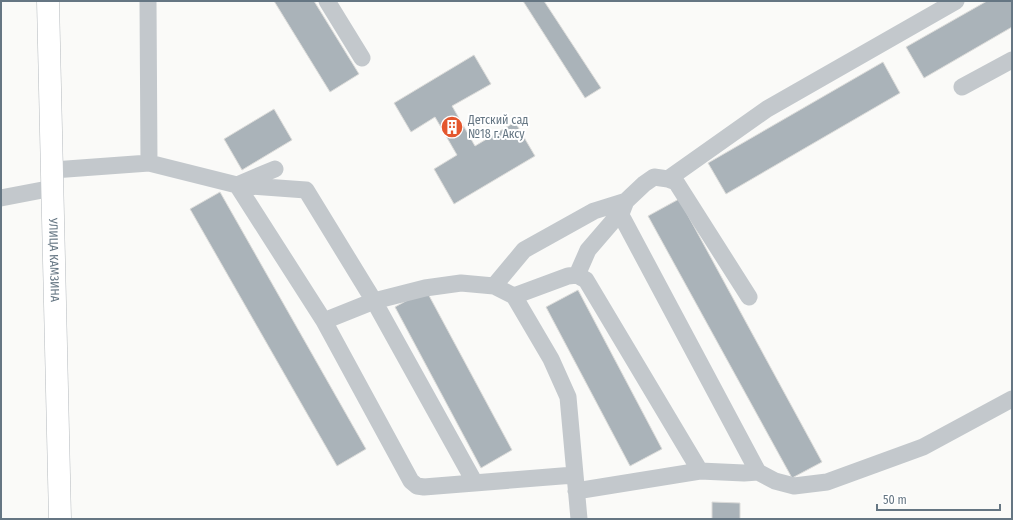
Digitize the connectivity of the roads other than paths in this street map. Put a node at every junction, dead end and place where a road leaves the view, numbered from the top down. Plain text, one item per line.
1 (48, 1) edge
2 (148, 1) edge
3 (327, 1) edge
4 (956, 1) edge
5 (362, 58) dead end
6 (1012, 60) edge
7 (962, 87) dead end
8 (149, 163) junction
9 (275, 169) dead end
10 (53, 179) junction
11 (668, 179) junction
12 (237, 185) junction
13 (1, 198) edge
14 (626, 201) junction
15 (619, 219) junction
16 (577, 275) junction
17 (494, 286) junction
18 (514, 296) junction
19 (749, 297) dead end
20 (374, 301) junction
21 (324, 321) junction
22 (1012, 399) edge
23 (700, 471) junction
24 (758, 472) junction
25 (475, 483) junction
26 (575, 483) junction
27 (60, 519) edge
28 (579, 519) edge

1 - 10 main road, УЛИЦА КАМЗИНА
2 - 8 street
3 - 5 street
4 - 11 street
6 - 7 street
8 - 10 street
8 - 12 street
9 - 12 street
10 - 13 street
10 - 27 main road, УЛИЦА КАМЗИНА
11 - 14 street
11 - 19 street
12 - 20 street
12 - 21 street
14 - 15 street
14 - 17 street
15 - 16 street
15 - 24 street
16 - 18 street
16 - 23 street
17 - 18 street
17 - 20 street
18 - 26 street
20 - 21 street
20 - 25 street
21 - 25 street
22 - 24 street
23 - 24 street
23 - 26 street
25 - 26 street
26 - 28 street

